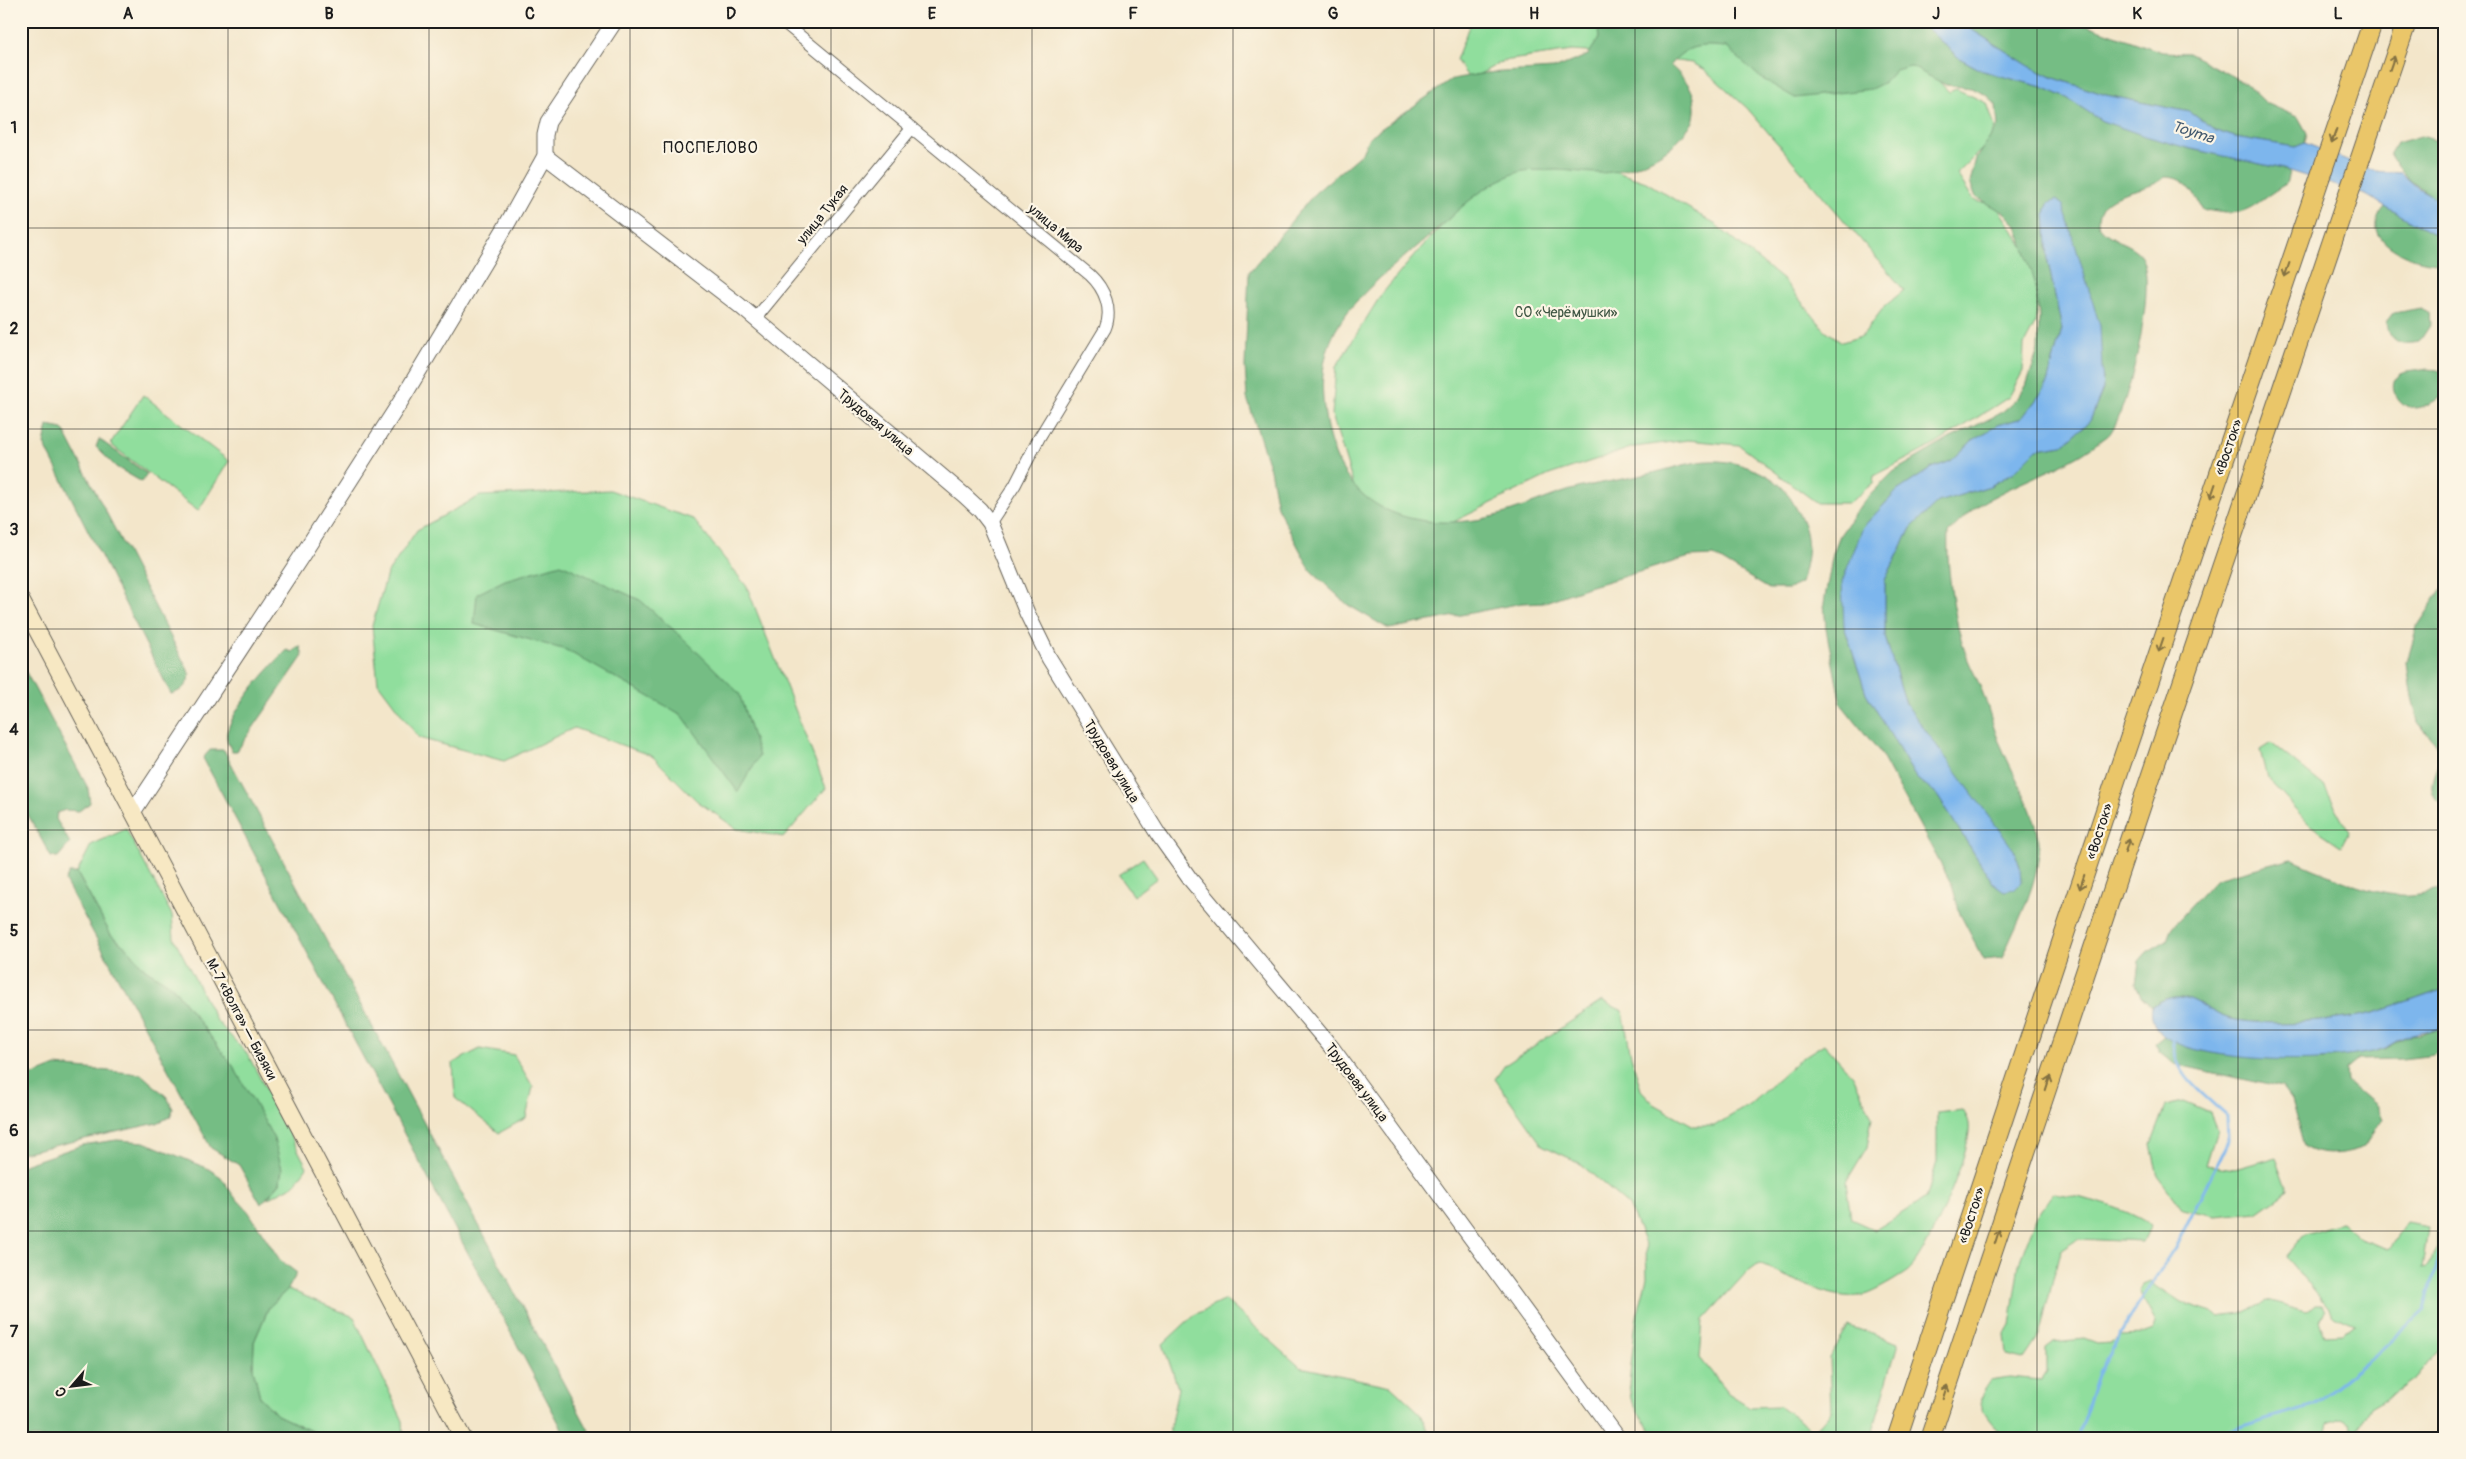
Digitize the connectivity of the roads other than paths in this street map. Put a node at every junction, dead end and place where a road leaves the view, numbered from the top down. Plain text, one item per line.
1 (615, 21) edge
2 (782, 21) edge
3 (2373, 21) edge
4 (2407, 21) edge
5 (912, 128) junction
6 (544, 156) junction
7 (755, 319) junction
8 (990, 524) junction
9 (21, 600) edge
10 (133, 812) junction
11 (463, 1438) edge
12 (1618, 1438) edge
13 (1897, 1438) edge
14 (1930, 1438) edge

1 - 6 street
2 - 5 street, улица Мира
3 -> 13 main road, «Восток»
14 -> 4 main road
5 - 7 street, улица Тукая
5 - 8 street, улица Мира
6 - 7 street, Трудовая улица
6 - 10 street
7 - 8 street, Трудовая улица
8 - 12 street, Трудовая улица
9 - 10 main road, М-7 «Волга» — Бизяки
10 - 11 main road, М-7 «Волга» — Бизяки

